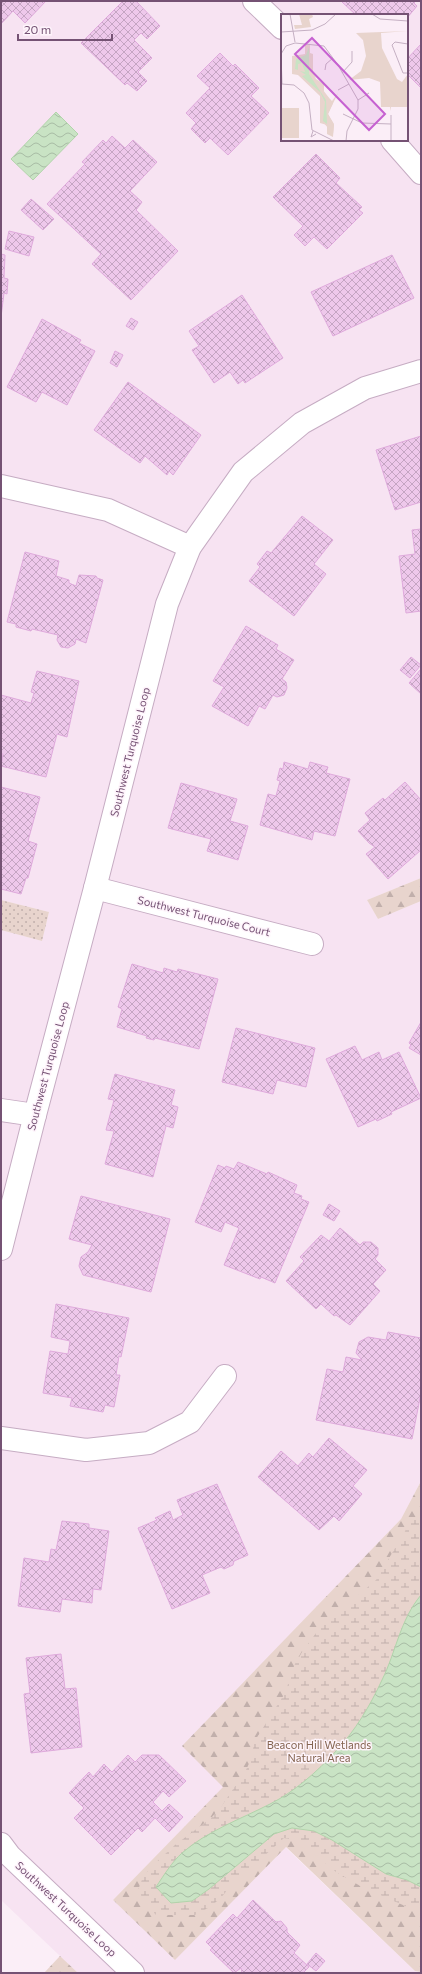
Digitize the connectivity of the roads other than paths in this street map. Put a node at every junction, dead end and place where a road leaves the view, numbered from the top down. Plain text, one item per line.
1 (254, 1) edge
2 (281, 27) edge
3 (393, 141) edge
4 (421, 173) edge
5 (421, 371) edge
6 (1, 486) edge
7 (190, 547) junction
8 (96, 888) junction
9 (312, 944) dead end
10 (1, 1110) edge
11 (34, 1115) junction
12 (1, 1249) edge
13 (224, 1376) dead end
14 (1, 1438) edge
15 (1, 1844) edge
16 (133, 1973) edge

1 - 2 street
3 - 4 street
5 - 7 street, Southwest Turquoise Loop
6 - 7 street
7 - 8 street, Southwest Turquoise Loop
8 - 9 street, Southwest Turquoise Court
8 - 11 street, Southwest Turquoise Loop
10 - 11 street
11 - 12 street, Southwest Turquoise Loop
13 - 14 street
15 - 16 street, Southwest Turquoise Loop

